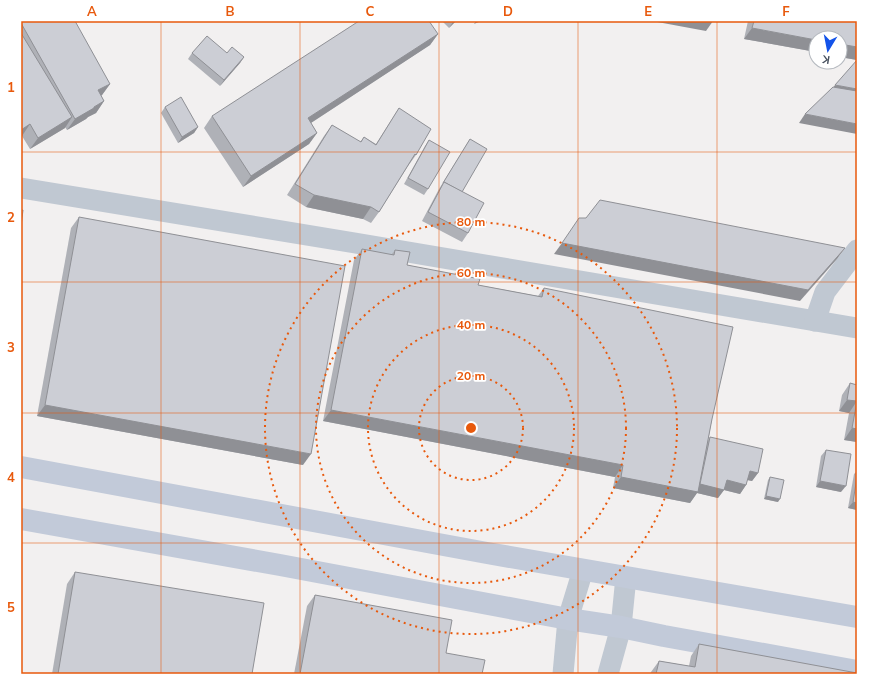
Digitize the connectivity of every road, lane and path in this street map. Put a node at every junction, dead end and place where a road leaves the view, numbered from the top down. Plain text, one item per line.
1 (21, 188) edge
2 (857, 250) edge
3 (814, 321) junction
4 (857, 328) edge
5 (21, 467) edge
6 (21, 519) edge
7 (583, 570) junction
8 (626, 577) junction
9 (857, 617) edge
10 (568, 619) junction
11 (621, 627) junction
12 (857, 671) edge
13 (563, 674) edge
14 (608, 674) edge

1 - 3 street
2 - 3 street
3 - 4 street
5 - 7 street
6 - 10 street
7 - 8 street
7 - 10 street
8 - 9 street
8 - 11 street
10 - 11 street
10 - 13 street
11 - 12 street
11 - 14 street

